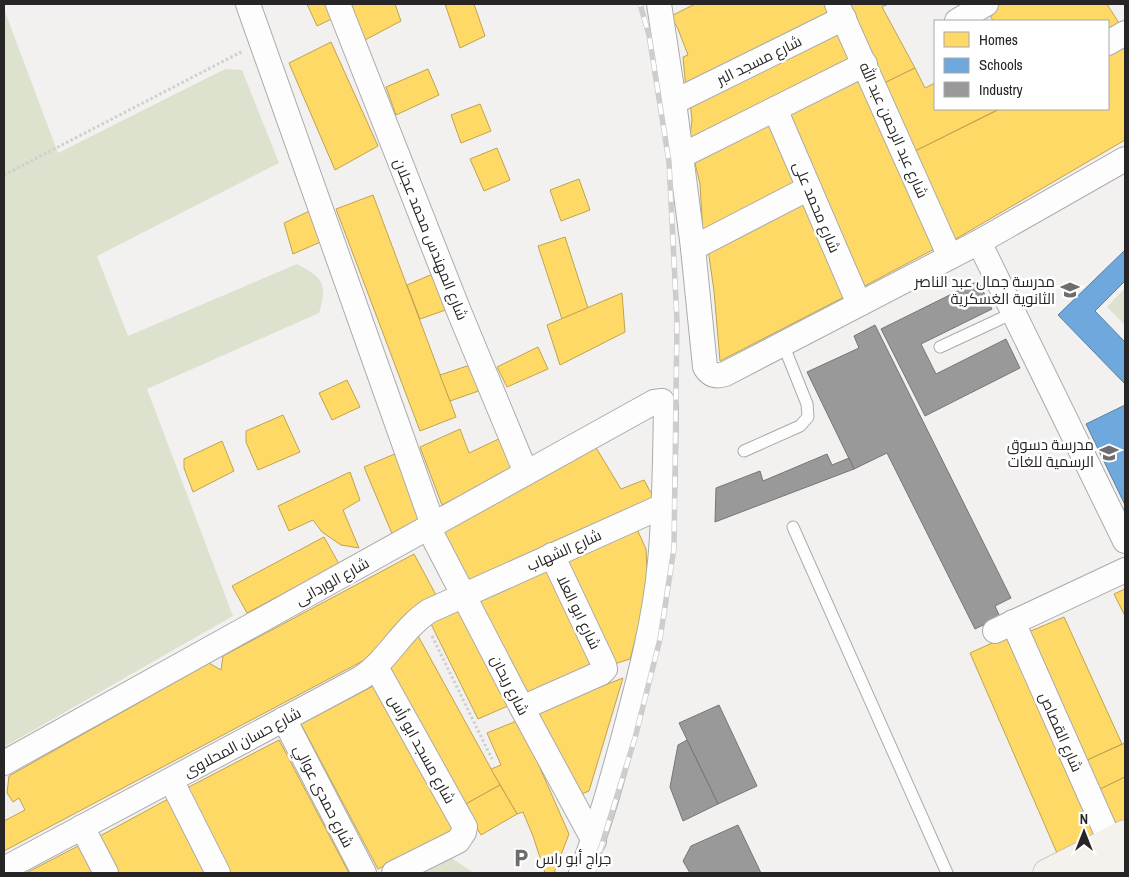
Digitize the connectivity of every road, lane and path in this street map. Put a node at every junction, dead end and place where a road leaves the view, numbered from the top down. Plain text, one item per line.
1 (248, 4) edge
2 (338, 4) edge
3 (986, 4) edge
4 (664, 6) edge
5 (840, 11) edge
6 (959, 20) edge
7 (1125, 33) edge
8 (262, 41) junction
9 (1109, 42) edge
10 (865, 64) junction
11 (674, 102) junction
12 (775, 109) junction
13 (681, 156) junction
14 (1125, 159) edge
15 (4, 175) edge
16 (809, 188) junction
17 (979, 242) junction
18 (693, 248) junction
19 (950, 257) junction
20 (859, 304) junction
21 (1014, 312) junction
22 (783, 344) junction
23 (940, 348) dead end
24 (744, 451) dead end
25 (526, 473) junction
26 (664, 506) junction
27 (430, 526) junction
28 (793, 527) dead end
29 (1125, 541) edge
30 (552, 556) junction
31 (1125, 570) edge
32 (464, 595) junction
33 (422, 615) junction
34 (376, 667) junction
35 (522, 708) junction
36 (284, 719) junction
37 (492, 758) dead end
38 (4, 763) edge
39 (171, 780) junction
40 (82, 827) junction
41 (594, 841) junction
42 (1120, 844) edge
43 (4, 869) edge
44 (106, 873) edge
45 (218, 873) edge
46 (364, 873) edge
47 (394, 873) edge
48 (581, 873) edge
49 (947, 873) edge
50 (1047, 873) edge
51 (1091, 873) edge

1 - 8 street, شارع ريحان
2 - 25 street, شارع المهندس محمد عجلان
3 - 6 street
4 - 11 street
5 - 10 street, شارع عبد الرحمن عبد الله
5 - 11 street, شارع مسجد البر
7 - 9 street
8 - 15 path
8 - 27 street, شارع ريحان
10 - 12 street
10 - 19 street, شارع عبد الرحمن عبد الله
11 - 13 street
12 - 13 street
12 - 16 street, شارع محمد على
13 - 18 street
14 - 17 street
16 - 18 street
16 - 20 street, شارع محمد على
17 - 19 street
17 - 21 street
18 - 22 street
19 - 20 street
20 - 22 street
21 - 23 lane
21 - 29 street
22 - 24 lane
25 - 26 street, شارع الوردانى
25 - 27 street, شارع الوردانى
26 - 30 street, شارع الشهاب
26 - 41 street
27 - 32 street, شارع ريحان
27 - 38 street, شارع الوردانى
28 - 49 lane
30 - 32 street, شارع الشهاب
30 - 35 street, شارع ابو العلا
31 - 42 street, شارع القصاص
32 - 33 street, شارع حسان المحلاوى
32 - 35 street, شارع ريحان
33 - 34 street, شارع حسان المحلاوى
33 - 37 path
34 - 36 street, شارع حسان المحلاوى
34 - 47 street, شارع مسجد ابو رأس
35 - 41 street, شارع ريحان
36 - 39 street, شارع حسان المحلاوى
36 - 46 street, شارع حمدى عوالي
39 - 40 street, شارع حسان المحلاوى
39 - 45 street
40 - 43 street, شارع حسان المحلاوى
40 - 44 street
41 - 48 street
42 - 50 main road
42 - 51 main road

